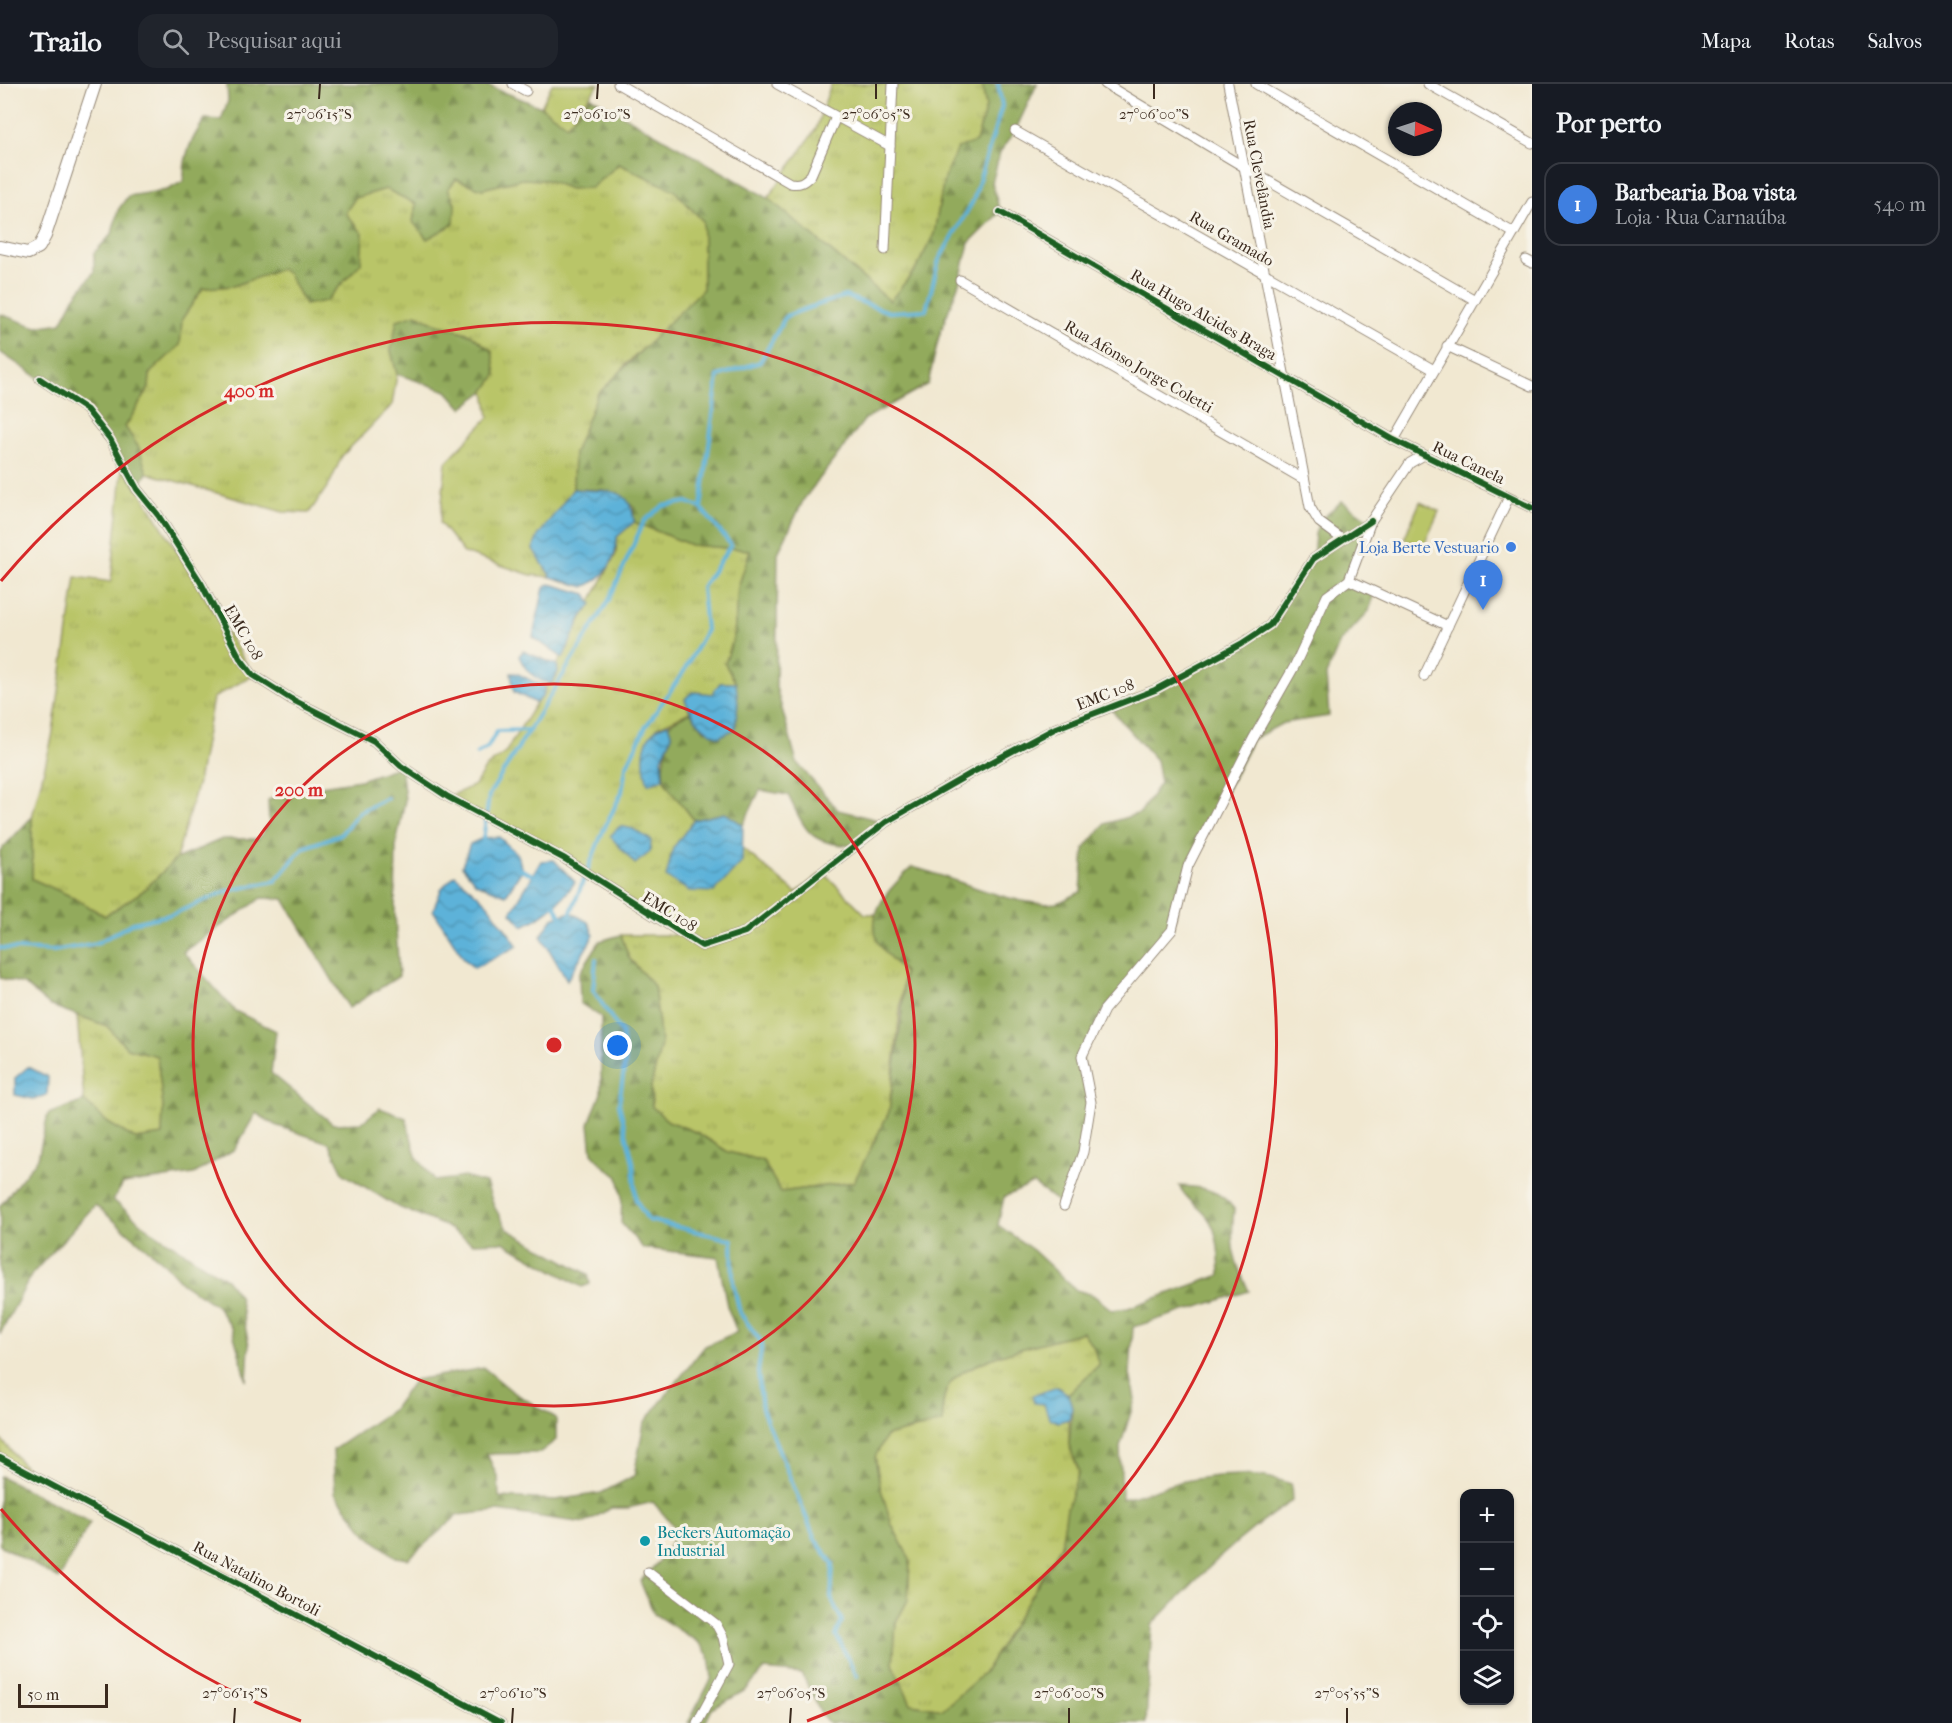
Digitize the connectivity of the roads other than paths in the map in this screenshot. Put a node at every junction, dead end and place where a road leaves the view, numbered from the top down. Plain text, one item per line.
1 (96, 84) edge
2 (513, 84) edge
3 (618, 84) edge
4 (777, 84) edge
5 (893, 84) edge
6 (1105, 84) edge
7 (1228, 84) edge
8 (1256, 84) edge
9 (1428, 84) edge
10 (526, 92) dead end
11 (836, 117) junction
12 (1015, 131) dead end
13 (1532, 143) edge
14 (890, 146) junction
15 (1244, 167) junction
16 (1532, 202) edge
17 (1000, 212) dead end
18 (1514, 232) junction
19 (0, 247) edge
20 (885, 250) dead end
21 (1264, 273) junction
22 (960, 280) dead end
23 (1475, 300) junction
24 (1448, 346) junction
25 (1434, 370) junction
26 (1283, 375) junction
27 (40, 379) dead end
28 (1532, 386) edge
29 (1394, 440) junction
30 (1424, 455) junction
31 (1303, 479) junction
32 (1509, 497) junction
33 (1532, 508) edge
34 (1371, 521) junction
35 (1342, 539) junction
36 (1349, 580) junction
37 (1448, 626) junction
38 (1424, 676) dead end
39 (1064, 1206) dead end
40 (0, 1458) edge
41 (648, 1572) dead end
42 (501, 1723) edge
43 (697, 1723) edge

1 - 19 street
2 - 10 street
3 - 11 street
4 - 11 street
5 - 14 street
6 - 15 street
7 - 15 street, Rua Clevelândia
8 - 18 street
9 - 13 street
11 - 14 street
12 - 21 street, Rua Gramado
14 - 20 street
15 - 21 street, Rua Clevelândia
15 - 23 street
16 - 18 street
17 - 26 street, Rua Hugo Alcides Braga
18 - 23 street
21 - 25 street, Rua Gramado
21 - 26 street, Rua Clevelândia
22 - 31 street, Rua Afonso Jorge Coletti
23 - 24 street
24 - 25 street
24 - 28 street
25 - 29 street
26 - 29 street, Rua Hugo Alcides Braga
26 - 31 street, Rua Clevelândia
27 - 35 street, EMC 108
29 - 30 street, Rua Canela
30 - 32 street, Rua Canela
30 - 34 street
31 - 35 street, Rua Clevelândia
32 - 33 street, Rua Canela
32 - 37 street
34 - 35 street, EMC 108
34 - 36 street
36 - 37 street
36 - 39 street
37 - 38 street
40 - 42 street, Rua Natalino Bortoli
41 - 43 street

